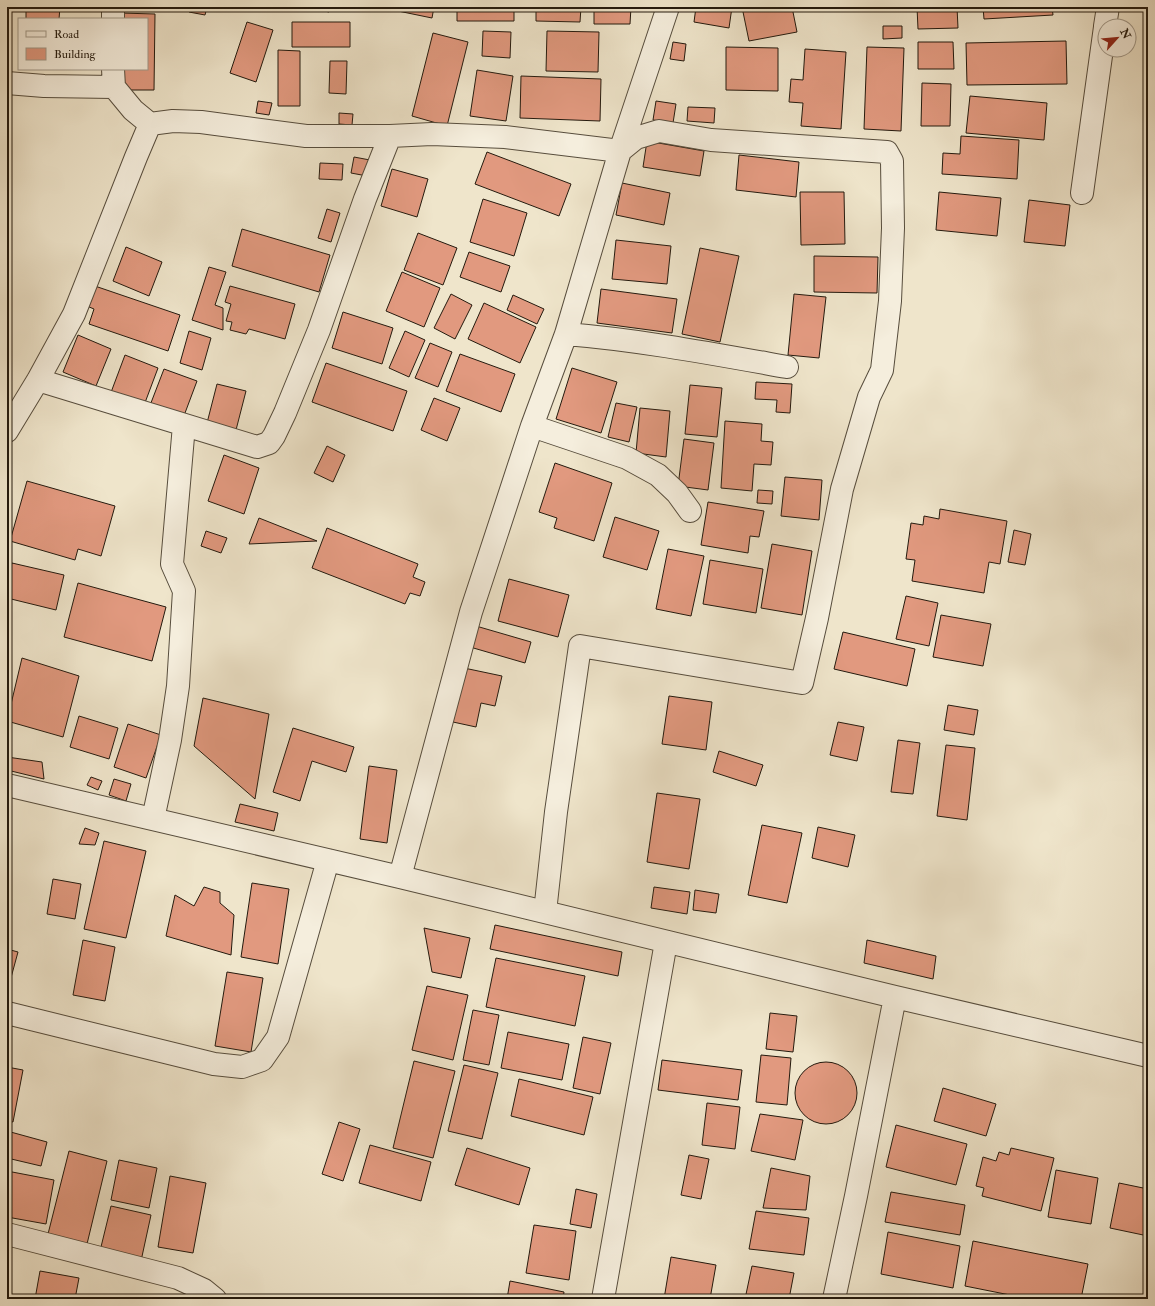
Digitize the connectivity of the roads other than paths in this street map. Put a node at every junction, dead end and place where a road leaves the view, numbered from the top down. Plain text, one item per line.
1 (113, 7) edge
2 (668, 7) edge
3 (1108, 7) edge
4 (113, 18) edge
5 (1106, 18) edge
6 (1101, 58) edge
7 (114, 78) edge
8 (7, 83) edge
9 (150, 124) junction
10 (390, 136) junction
11 (620, 151) junction
12 (1082, 193) dead end
13 (566, 334) junction
14 (787, 367) dead end
15 (38, 380) junction
16 (184, 425) junction
17 (532, 426) junction
18 (7, 431) edge
19 (690, 511) dead end
20 (7, 785) edge
21 (153, 820) junction
22 (328, 860) junction
23 (400, 877) junction
24 (545, 912) junction
25 (666, 942) junction
26 (895, 997) junction
27 (7, 1013) edge
28 (1148, 1056) edge
29 (7, 1234) edge
30 (215, 1299) edge
31 (603, 1299) edge
32 (834, 1299) edge

1 - 4 street
2 - 11 street
3 - 5 street
6 - 12 street
7 - 8 street
7 - 9 street
9 - 10 street
9 - 15 street
10 - 11 street
10 - 16 street
11 - 13 street
11 - 24 street
13 - 14 street
13 - 17 street
15 - 16 street
15 - 18 street
16 - 21 street
17 - 19 street
17 - 23 street
20 - 21 street
21 - 22 street
22 - 23 street
22 - 27 street
23 - 24 street
24 - 25 street
25 - 26 street
25 - 31 street
26 - 28 street
26 - 32 street
29 - 30 street

